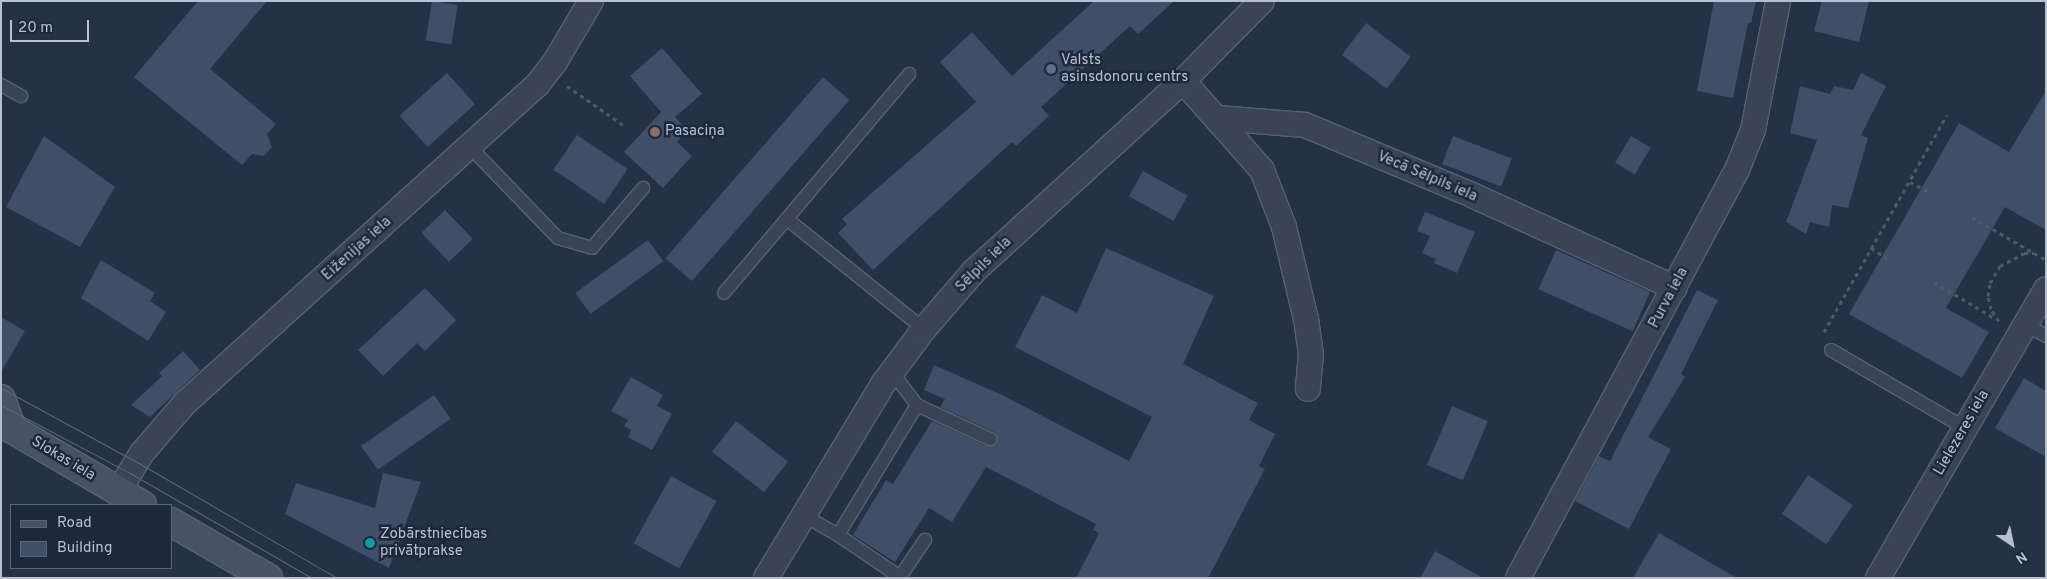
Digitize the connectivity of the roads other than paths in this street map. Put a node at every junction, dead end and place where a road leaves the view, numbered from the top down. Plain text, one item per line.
1 (591, 1) edge
2 (1262, 1) edge
3 (1778, 1) edge
4 (909, 74) dead end
5 (1183, 81) junction
6 (1, 85) edge
7 (21, 96) dead end
8 (1218, 118) junction
9 (470, 147) junction
10 (643, 188) dead end
11 (787, 219) junction
12 (1675, 288) junction
13 (2046, 288) edge
14 (724, 293) dead end
15 (924, 329) junction
16 (2022, 330) junction
17 (2046, 336) edge
18 (1831, 350) dead end
19 (892, 372) junction
20 (1308, 389) dead end
21 (1, 399) edge
22 (917, 405) junction
23 (1965, 428) junction
24 (990, 439) dead end
25 (118, 492) junction
26 (140, 504) edge
27 (803, 515) junction
28 (172, 523) edge
29 (838, 535) junction
30 (926, 540) dead end
31 (268, 578) edge
32 (766, 578) edge
33 (1518, 578) edge
34 (1878, 578) edge

1 - 9 street, Eiženijas iela
2 - 5 street, Sēlpils iela
3 - 12 street, Purva iela
4 - 11 lane
5 - 8 street
5 - 15 street, Sēlpils iela
6 - 7 lane
8 - 12 street, Vecā Sēlpils iela
8 - 20 street
9 - 10 lane
9 - 25 street, Eiženijas iela
11 - 14 lane
11 - 15 lane
12 - 33 street, Purva iela
13 - 16 street, Lielezeres iela
15 - 19 street, Sēlpils iela
16 - 17 lane
16 - 23 street, Lielezeres iela
18 - 23 lane
19 - 22 lane
19 - 27 street, Sēlpils iela
21 - 25 street, Slokas iela
22 - 24 lane
22 - 29 lane
23 - 34 street, Lielezeres iela
25 - 26 street, Slokas iela
27 - 29 lane
27 - 32 street, Sēlpils iela
28 - 31 street
29 - 30 lane

